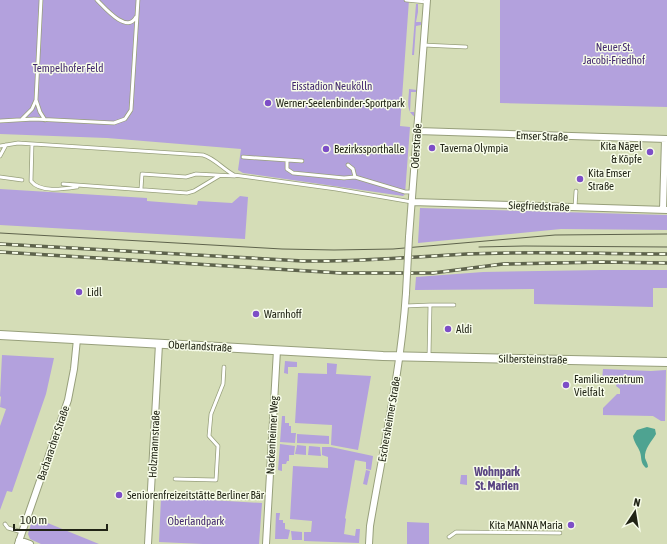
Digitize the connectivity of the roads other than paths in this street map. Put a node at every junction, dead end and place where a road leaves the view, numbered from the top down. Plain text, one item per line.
1 (41, 0) edge
2 (97, 0) edge
3 (138, 0) edge
4 (406, 0) edge
5 (427, 1) edge
6 (137, 16) junction
7 (423, 46) junction
8 (466, 47) dead end
9 (36, 100) junction
10 (22, 118) junction
11 (45, 120) junction
12 (0, 121) edge
13 (418, 131) junction
14 (666, 139) edge
15 (32, 144) junction
16 (6, 145) junction
17 (0, 146) edge
18 (0, 156) edge
19 (243, 157) dead end
20 (287, 160) junction
21 (302, 161) dead end
22 (348, 165) dead end
23 (219, 176) junction
24 (242, 176) junction
25 (0, 177) edge
26 (355, 177) junction
27 (22, 180) dead end
28 (63, 184) dead end
29 (83, 186) junction
30 (141, 190) junction
31 (576, 191) dead end
32 (413, 192) junction
33 (412, 202) junction
34 (575, 207) junction
35 (665, 210) edge
36 (406, 293) joint
37 (430, 305) junction
38 (454, 305) dead end
39 (405, 306) junction
40 (0, 335) edge
41 (77, 339) junction
42 (159, 344) junction
43 (277, 350) junction
44 (399, 357) junction
45 (429, 358) junction
46 (667, 362) edge
47 (224, 367) dead end
48 (175, 479) dead end
49 (5, 524) dead end
50 (8, 528) junction
51 (4, 529) dead end
52 (22, 532) junction
53 (560, 533) dead end
54 (449, 537) dead end
55 (19, 542) edge
56 (30, 544) edge
57 (148, 544) edge
58 (266, 544) edge
59 (369, 544) edge

1 - 9 lane
2 - 6 lane
3 - 6 lane
4 - 5 lane
5 - 7 street, Oderstraße
6 - 11 lane
7 - 8 lane
7 - 13 street, Oderstraße
9 - 10 lane
9 - 11 lane
10 - 11 lane
10 - 12 lane
13 - 14 street, Emser Straße
13 - 32 street, Oderstraße
14 - 35 street
15 - 16 lane
15 - 24 lane
15 - 29 lane
16 - 17 lane
16 - 18 lane
19 - 20 lane
20 - 21 lane
20 - 26 lane
22 - 26 lane
23 - 24 lane
23 - 30 lane
23 - 30 lane
24 - 33 lane
25 - 27 lane
26 - 32 lane
28 - 29 lane
29 - 30 lane
31 - 34 lane
32 - 33 street, Oderstraße
33 - 34 street, Siegfriedstraße
33 - 36 street, Oderstraße, bridge
34 - 35 street, Siegfriedstraße
36 - 39 street, Eschersheimer Straße
37 - 38 lane
37 - 39 lane
37 - 45 lane
39 - 44 street, Eschersheimer Straße
40 - 41 street, Oberlandstraße
41 - 42 street, Oberlandstraße
41 - 52 street, Bacharacher Straße
42 - 43 street, Oberlandstraße
42 - 57 street, Holzmannstraße
43 - 44 street, Oberlandstraße
43 - 58 street, Nackenheimer Weg
44 - 45 street, Silbersteinstraße
44 - 59 street, Eschersheimer Straße
45 - 46 street, Silbersteinstraße
47 - 48 lane
49 - 50 lane
50 - 51 lane
50 - 52 lane
52 - 55 street, Bacharacher Straße
53 - 54 lane
55 - 56 street

